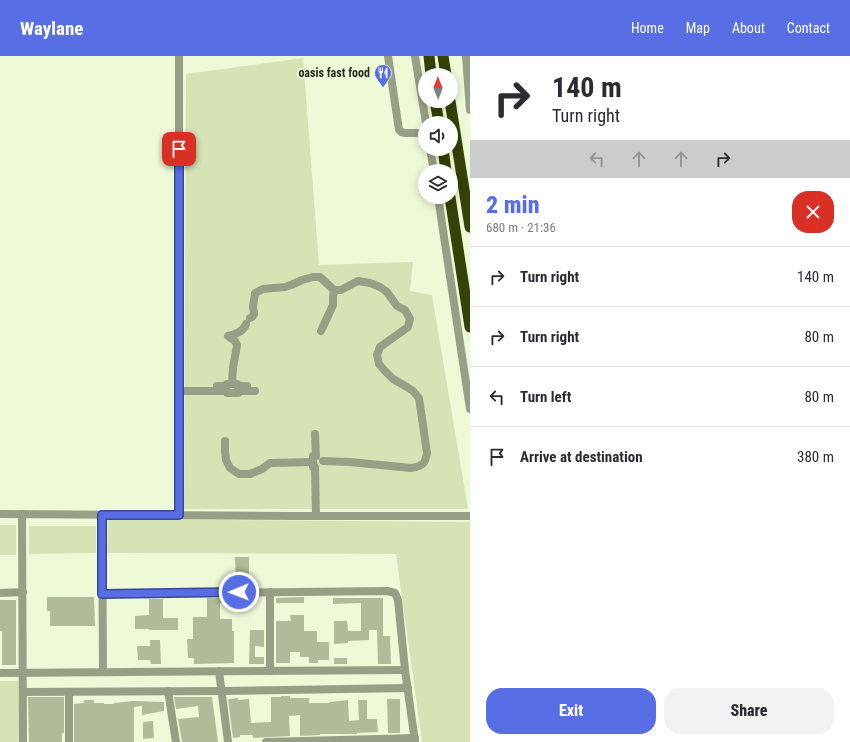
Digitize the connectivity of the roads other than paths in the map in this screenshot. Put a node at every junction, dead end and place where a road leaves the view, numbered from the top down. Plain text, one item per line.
1 (179, 56) edge
2 (388, 56) edge
3 (415, 56) edge
4 (429, 56) edge
5 (443, 56) edge
6 (466, 56) edge
7 (430, 68) edge
8 (445, 68) edge
9 (469, 87) edge
10 (451, 108) edge
11 (470, 110) edge
12 (425, 116) edge
13 (418, 133) edge
14 (439, 204) edge
15 (451, 204) edge
16 (470, 227) edge
17 (334, 290) junction
18 (470, 327) edge
19 (321, 331) dead end
20 (232, 384) junction
21 (180, 388) junction
22 (470, 409) edge
23 (225, 441) dead end
24 (323, 461) junction
25 (313, 462) junction
26 (0, 514) edge
27 (22, 514) junction
28 (102, 515) junction
29 (179, 515) junction
30 (318, 516) junction
31 (470, 516) edge
32 (0, 592) edge
33 (23, 592) junction
34 (270, 592) junction
35 (102, 594) junction
36 (405, 670) junction
37 (218, 671) junction
38 (270, 671) junction
39 (23, 672) junction
40 (103, 672) junction
41 (0, 673) edge
42 (408, 688) junction
43 (168, 691) junction
44 (221, 691) junction
45 (23, 692) junction
46 (69, 692) junction
47 (415, 740) edge
48 (341, 741) edge
49 (23, 742) edge
50 (69, 742) edge
51 (176, 742) edge
52 (228, 742) edge
53 (266, 742) edge
54 (281, 742) edge

1 - 21 street
2 - 13 street
3 - 12 street
4 - 7 highway
5 - 8 highway
6 - 9 street
9 - 11 street
10 - 16 highway
14 - 22 street
15 - 18 highway
17 - 19 street
17 - 20 street
17 - 24 street
20 - 21 street
20 - 21 street
21 - 29 street
23 - 25 street
24 - 25 street
24 - 30 street
25 - 30 street
26 - 27 street
27 - 28 street
27 - 33 street
28 - 29 street
28 - 35 street
29 - 30 street
30 - 31 street
32 - 33 street
33 - 39 street
34 - 35 street
34 - 36 street
34 - 38 street
35 - 40 street
36 - 38 street
36 - 42 street
37 - 38 street
37 - 40 street
37 - 44 street
39 - 40 street
39 - 41 street
39 - 45 street
42 - 44 street
42 - 47 street
43 - 44 street
43 - 46 street
43 - 51 street
44 - 52 street
45 - 46 street
45 - 49 street
46 - 50 street
47 - 48 street
48 - 54 street
53 - 54 street

